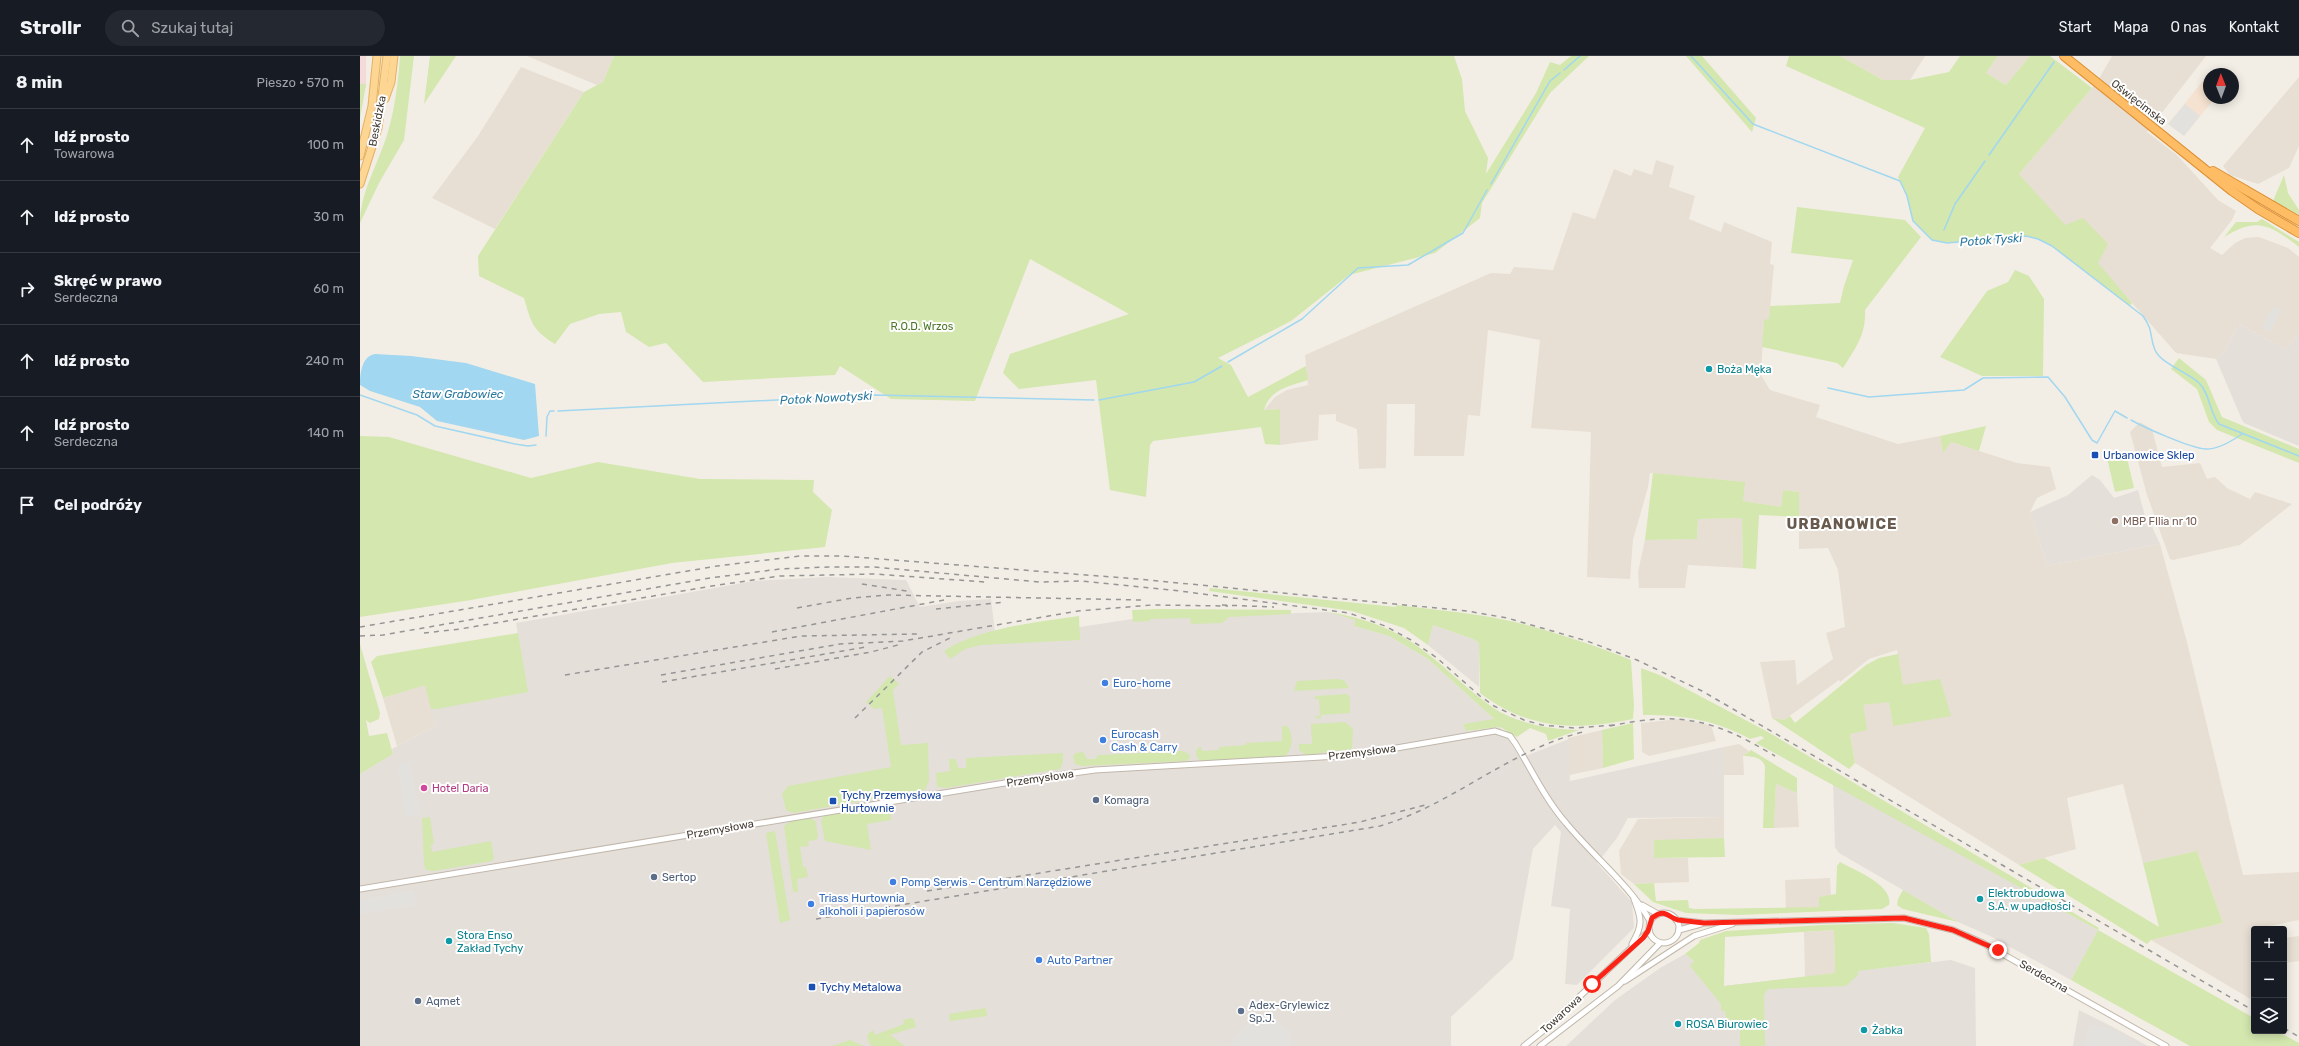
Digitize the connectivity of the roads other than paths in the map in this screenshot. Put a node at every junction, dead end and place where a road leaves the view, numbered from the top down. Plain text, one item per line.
1 (377, 56) edge
2 (386, 56) edge
3 (394, 56) edge
4 (2064, 56) edge
5 (382, 107) junction
6 (360, 156) edge
7 (2201, 165) junction
8 (360, 184) edge
9 (2299, 221) edge
10 (2299, 233) edge
11 (360, 890) edge
12 (1632, 895) junction
13 (1641, 904) junction
14 (1658, 914) junction
15 (1676, 920) junction
16 (1650, 921) junction
17 (1747, 921) junction
18 (1704, 923) junction
19 (1679, 930) junction
20 (1648, 931) junction
21 (1660, 943) junction
22 (1630, 948) junction
23 (1618, 986) junction
24 (1524, 1046) edge
25 (1540, 1046) edge
26 (2166, 1046) edge

1 - 6 main road, Beskidzka
2 - 5 main road, Beskidzka
3 - 5 main road
4 - 7 highway, Oświęcimska
5 - 8 main road, Beskidzka
7 - 9 highway, Oświęcimska
7 - 10 highway, Oświęcimska
11 - 12 street, Przemysłowa
12 - 13 street, Przemysłowa
12 - 22 street
13 - 14 street, Przemysłowa
13 - 16 street, Przemysłowa
14 - 15 street
14 - 16 street
15 - 18 street
15 - 19 street
16 - 20 street
17 - 18 street
17 - 23 street
17 - 26 street, Serdeczna
18 - 19 street
19 - 21 street
20 - 21 street
20 - 22 street, Towarowa
21 - 23 street, Towarowa
22 - 24 street, Towarowa
23 - 25 street, Towarowa

